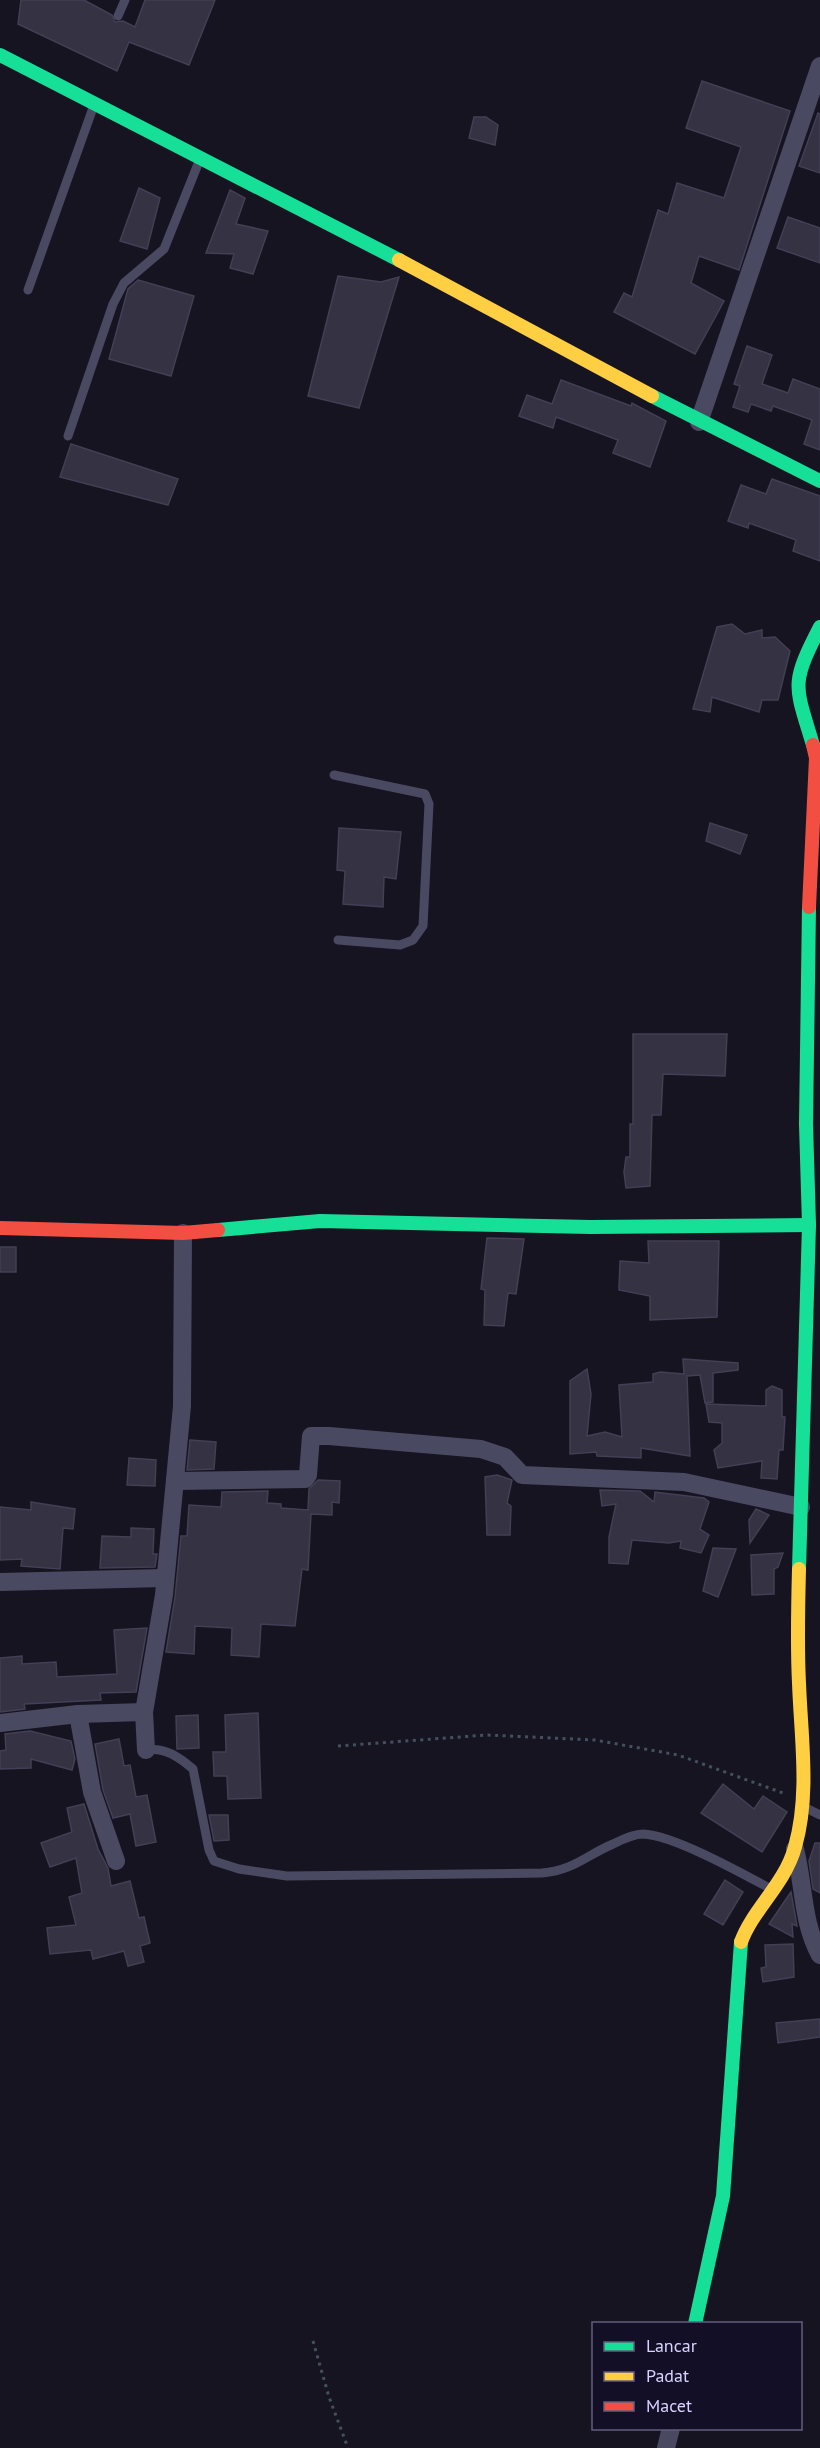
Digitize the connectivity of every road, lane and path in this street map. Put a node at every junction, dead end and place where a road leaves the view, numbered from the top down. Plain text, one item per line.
1 (125, 0) edge
2 (118, 16) dead end
3 (0, 55) edge
4 (820, 66) edge
5 (94, 105) junction
6 (200, 159) junction
7 (28, 290) dead end
8 (699, 422) junction
9 (68, 436) dead end
10 (820, 481) edge
11 (820, 627) edge
12 (334, 775) dead end
13 (338, 940) dead end
14 (809, 1225) junction
15 (0, 1228) edge
16 (183, 1233) junction
17 (176, 1481) junction
18 (801, 1507) junction
19 (164, 1578) junction
20 (0, 1582) edge
21 (144, 1712) junction
22 (78, 1714) junction
23 (0, 1723) edge
24 (338, 1746) dead end
25 (146, 1750) joint
26 (804, 1803) junction
27 (820, 1815) edge
28 (795, 1849) junction
29 (116, 1861) dead end
30 (775, 1891) junction
31 (820, 1955) edge
32 (695, 2322) edge
33 (313, 2341) dead end
34 (670, 2430) edge
35 (348, 2448) edge
36 (666, 2448) edge

1 - 2 lane
3 - 5 street
4 - 8 street
5 - 6 street
5 - 7 lane
6 - 8 street
6 - 9 lane
8 - 10 street
11 - 14 street
12 - 13 lane
14 - 16 street
14 - 18 street
15 - 16 street
16 - 17 street
17 - 18 street
17 - 19 street
18 - 26 street
19 - 20 street
19 - 21 street
21 - 22 street
21 - 25 street
22 - 23 street
22 - 29 street
24 - 26 path
25 - 30 lane
26 - 27 lane
26 - 28 street
28 - 30 street
28 - 31 street
30 - 32 street
33 - 35 path
34 - 36 street

